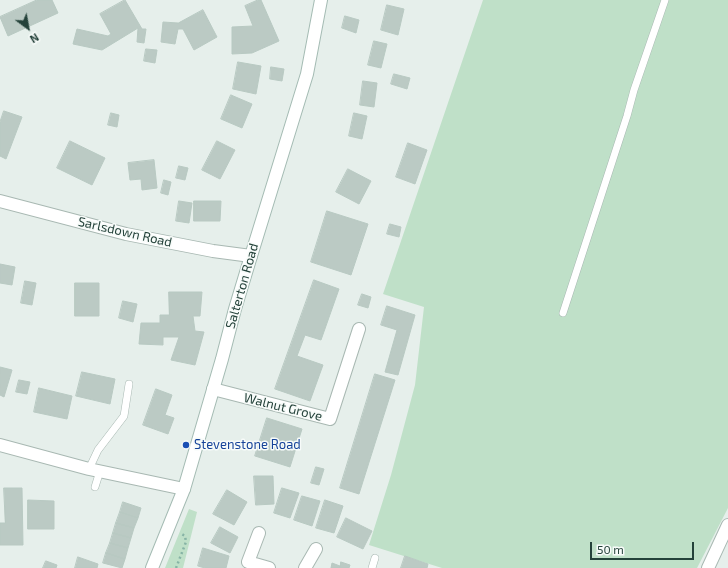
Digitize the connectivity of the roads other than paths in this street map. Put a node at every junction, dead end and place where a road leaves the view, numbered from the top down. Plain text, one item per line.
1 (321, 0) edge
2 (665, 0) edge
3 (0, 201) edge
4 (250, 256) junction
5 (563, 313) dead end
6 (359, 329) dead end
7 (129, 384) dead end
8 (213, 389) junction
9 (0, 445) edge
10 (94, 470) junction
11 (95, 487) dead end
12 (184, 489) junction
13 (728, 525) edge
14 (259, 533) dead end
15 (316, 549) dead end
16 (375, 558) dead end
17 (152, 568) edge
18 (269, 568) edge
19 (305, 568) edge
20 (372, 568) edge
21 (708, 568) edge

1 - 4 street, Salterton Road
2 - 5 lane
3 - 4 street, Sarlsdown Road
4 - 8 street, Salterton Road
6 - 8 street, Walnut Grove
7 - 10 lane
8 - 12 street, Salterton Road
9 - 10 street
10 - 11 lane
10 - 12 street
12 - 17 street, Salterton Road
13 - 21 street
14 - 18 street
15 - 19 street
16 - 20 lane

